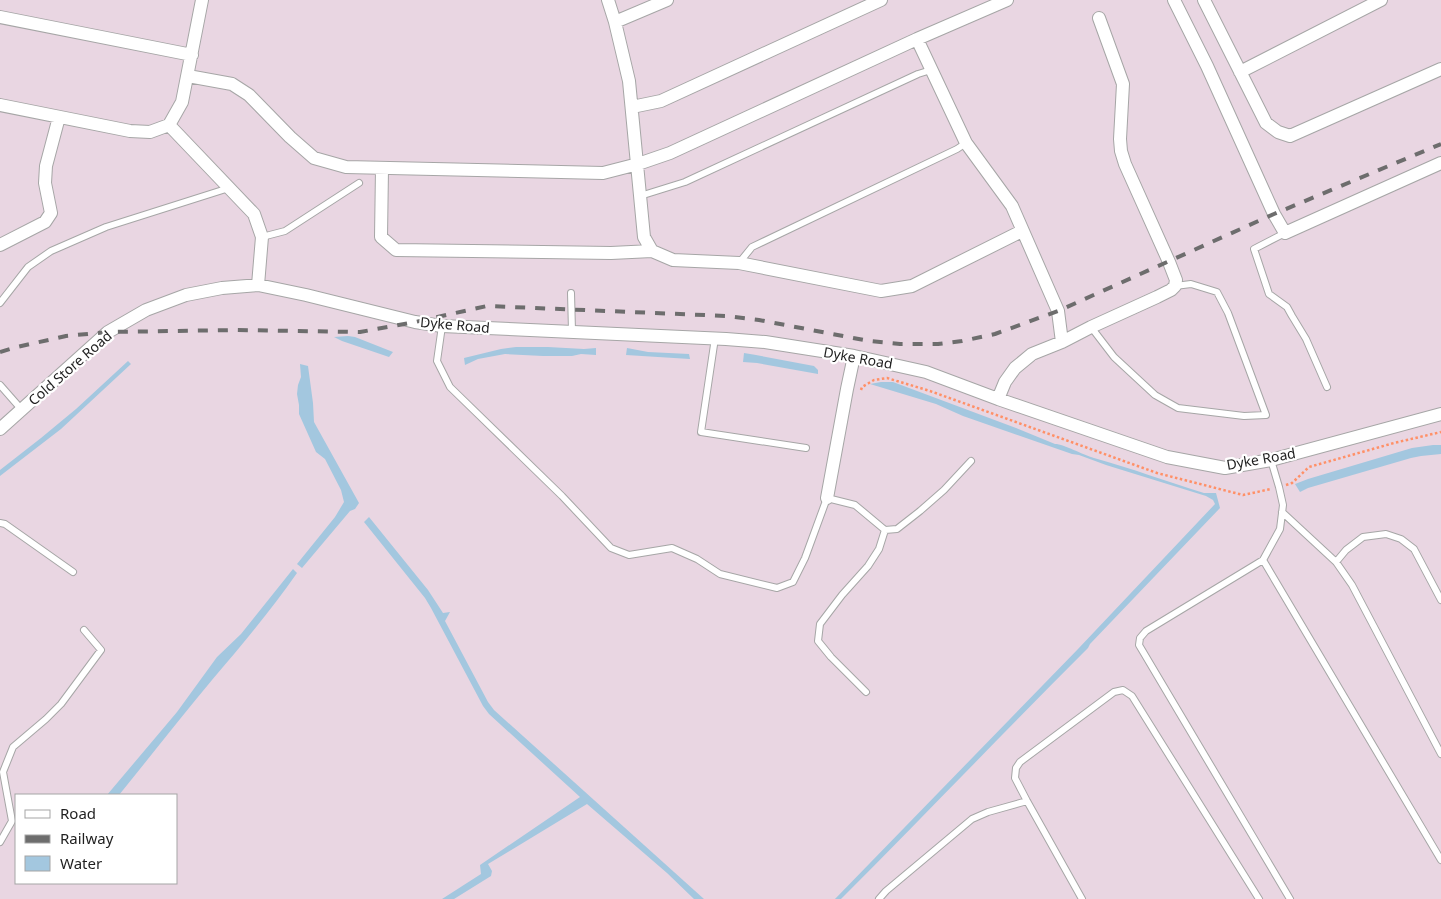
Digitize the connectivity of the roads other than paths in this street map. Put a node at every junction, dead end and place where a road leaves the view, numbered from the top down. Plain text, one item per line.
1 (202, 0) edge
2 (608, 0) edge
3 (667, 0) edge
4 (881, 0) edge
5 (1007, 0) edge
6 (1174, 0) edge
7 (1204, 0) edge
8 (1381, 0) edge
9 (0, 17) edge
10 (1099, 18) dead end
11 (615, 22) junction
12 (917, 39) junction
13 (192, 55) junction
14 (1441, 69) edge
15 (931, 70) junction
16 (1240, 72) junction
17 (188, 76) junction
18 (0, 105) edge
19 (632, 107) junction
20 (60, 117) junction
21 (169, 125) junction
22 (966, 143) junction
23 (1441, 163) edge
24 (638, 164) junction
25 (382, 169) junction
26 (360, 183) dead end
27 (229, 188) junction
28 (640, 196) junction
29 (1022, 232) junction
30 (1284, 233) junction
31 (262, 237) junction
32 (0, 245) edge
33 (652, 251) junction
34 (739, 263) junction
35 (258, 285) junction
36 (1175, 286) junction
37 (571, 293) dead end
38 (0, 303) edge
39 (442, 326) junction
40 (1091, 327) junction
41 (572, 331) junction
42 (715, 338) junction
43 (1062, 342) junction
44 (854, 356) junction
45 (0, 385) edge
46 (1327, 387) dead end
47 (998, 398) junction
48 (22, 410) junction
49 (1441, 414) edge
50 (0, 429) edge
51 (806, 448) dead end
52 (1271, 460) junction
53 (971, 461) dead end
54 (827, 498) junction
55 (1282, 512) junction
56 (0, 523) edge
57 (886, 530) junction
58 (1264, 560) junction
59 (1336, 562) junction
60 (73, 572) dead end
61 (1441, 600) edge
62 (84, 630) dead end
63 (866, 692) dead end
64 (1441, 754) edge
65 (1027, 801) junction
66 (0, 842) edge
67 (1441, 860) edge
68 (879, 899) edge
69 (1082, 899) edge
70 (1259, 899) edge
71 (1290, 899) edge

1 - 13 street
2 - 11 street
3 - 11 street
4 - 19 street
5 - 12 street
6 - 30 street
7 - 16 street
8 - 16 street
9 - 13 street
10 - 36 street
11 - 19 street
12 - 15 street
12 - 24 street
13 - 17 street
14 - 16 street
15 - 22 street
15 - 28 lane
17 - 21 street
17 - 25 street
18 - 20 street
19 - 24 street
20 - 21 street
20 - 32 street
21 - 27 street
22 - 29 street
22 - 34 lane
23 - 30 street
24 - 25 street
24 - 28 street
25 - 33 street
26 - 31 lane
27 - 31 street
27 - 38 lane
28 - 33 street
29 - 34 street
29 - 43 street
30 - 46 lane
31 - 35 street
33 - 34 street
35 - 39 street, Dyke Road
35 - 48 street, Cold Store Road
36 - 40 street
36 - 40 lane
37 - 41 lane
39 - 41 street, Dyke Road
39 - 54 lane
40 - 43 street
41 - 42 street, Dyke Road
42 - 44 street, Dyke Road
42 - 51 lane
43 - 47 street
44 - 47 street, Dyke Road
44 - 54 street
45 - 48 lane
47 - 52 street, Dyke Road
48 - 50 street, Cold Store Road
49 - 52 street, Dyke Road
52 - 55 lane
53 - 57 lane
54 - 57 lane
55 - 58 lane
55 - 59 lane
56 - 60 lane
57 - 63 lane
58 - 67 lane
58 - 71 lane
59 - 61 lane
59 - 64 lane
62 - 66 lane
65 - 68 lane
65 - 69 lane
65 - 70 lane

